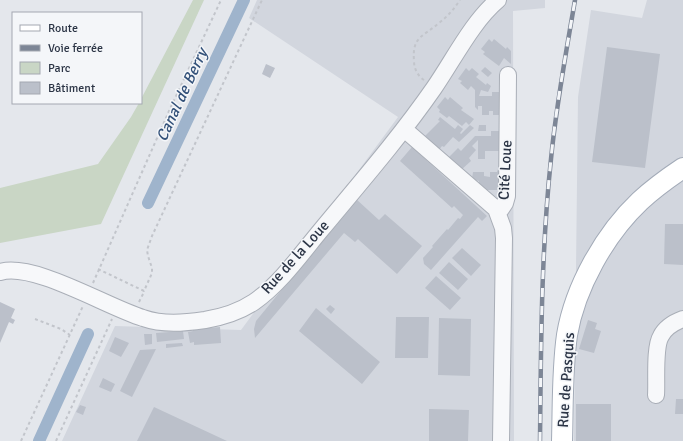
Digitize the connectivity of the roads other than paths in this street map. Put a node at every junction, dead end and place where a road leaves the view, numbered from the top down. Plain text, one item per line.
1 (498, 0) edge
2 (508, 75) dead end
3 (404, 129) junction
4 (683, 168) edge
5 (496, 209) junction
6 (0, 272) edge
7 (679, 320) edge
8 (656, 395) dead end
9 (501, 441) edge
10 (562, 441) edge

1 - 3 street, Rue de la Loue
2 - 5 street, Cité Loue
3 - 5 street, Cité Loue
3 - 6 street, Rue de la Loue
4 - 10 main road, Rue de Pasquis
5 - 9 street
7 - 8 street

